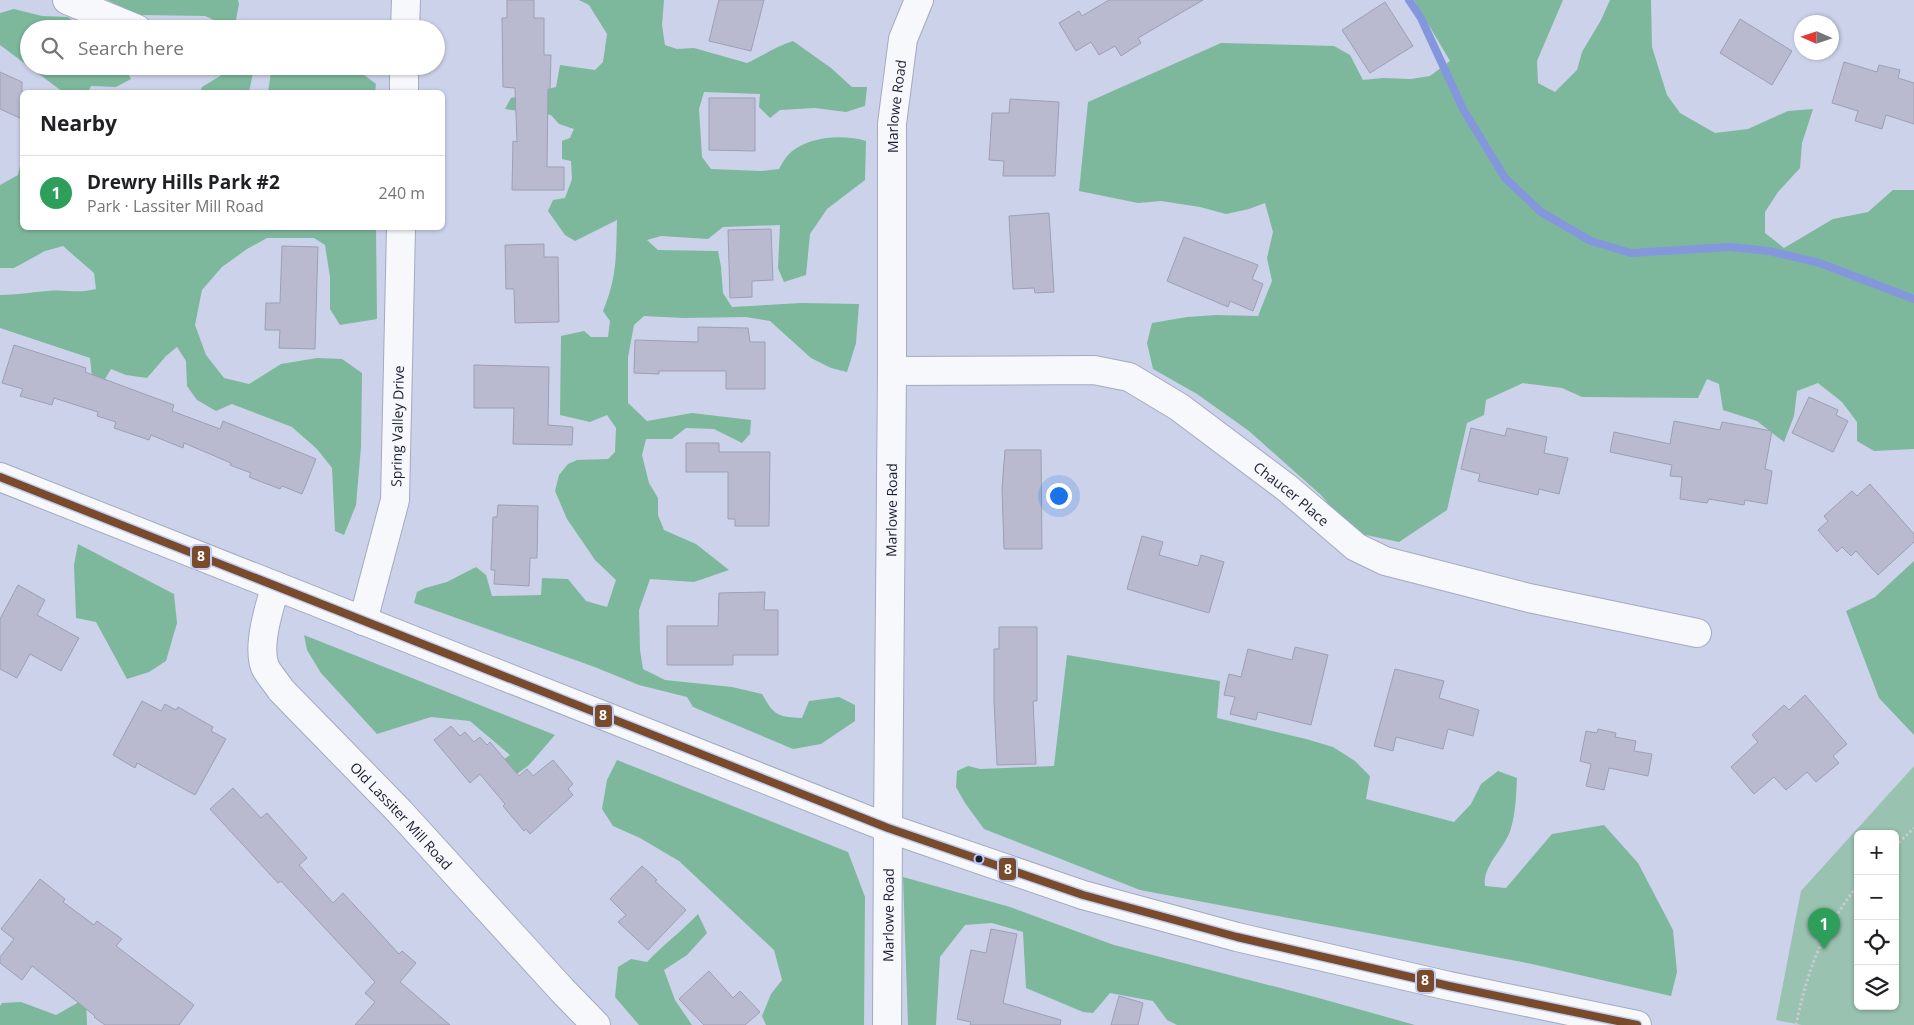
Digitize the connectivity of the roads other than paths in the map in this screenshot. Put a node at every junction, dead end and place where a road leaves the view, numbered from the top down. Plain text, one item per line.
1 (67, 0) edge
2 (406, 0) edge
3 (919, 0) edge
4 (115, 20) edge
5 (405, 20) edge
6 (404, 75) edge
7 (404, 90) edge
8 (401, 230) edge
9 (892, 371) junction
10 (0, 477) edge
11 (276, 586) junction
12 (363, 621) junction
13 (1697, 633) dead end
14 (888, 828) junction
15 (596, 1025) edge
16 (887, 1025) edge
17 (1637, 1025) edge

1 - 4 street
2 - 5 street
3 - 9 street, Marlowe Road
6 - 7 street
8 - 12 street, Spring Valley Drive
9 - 13 street, Chaucer Place
9 - 14 street, Marlowe Road
10 - 11 street
11 - 12 street
11 - 15 street, Old Lassiter Mill Road
12 - 14 street
14 - 16 street, Marlowe Road
14 - 17 street

